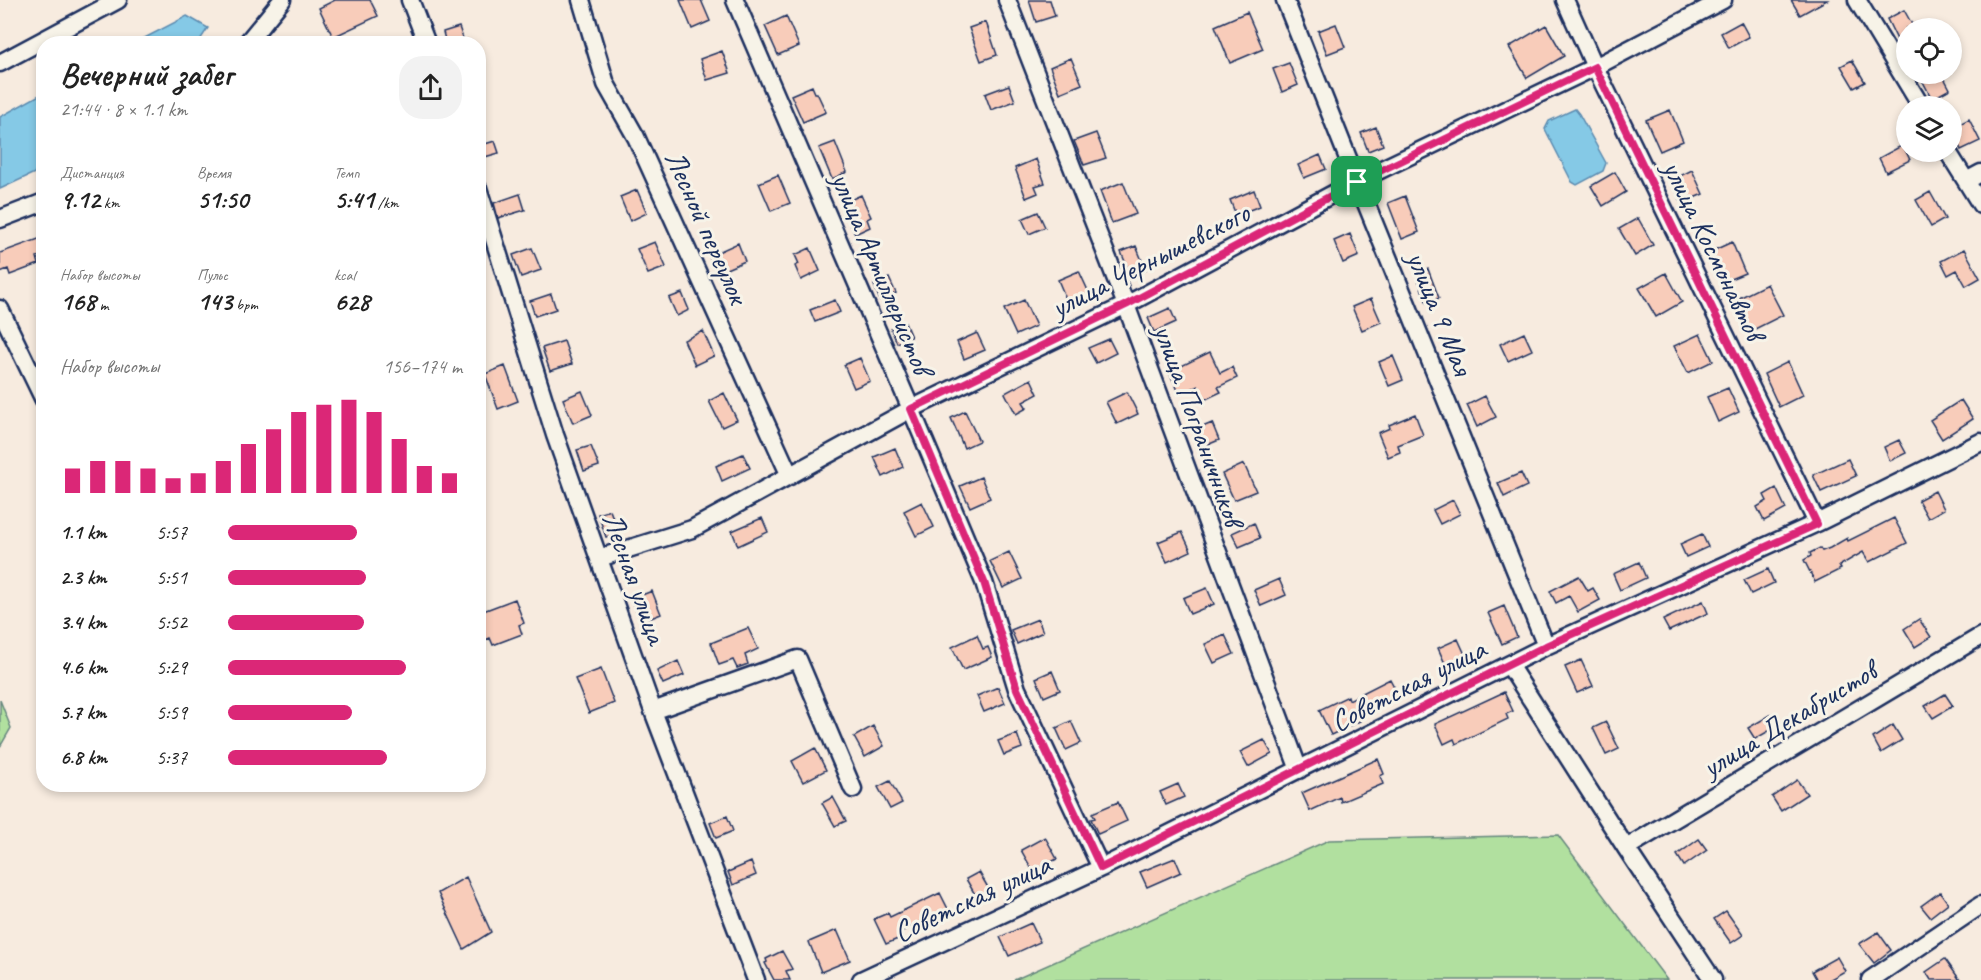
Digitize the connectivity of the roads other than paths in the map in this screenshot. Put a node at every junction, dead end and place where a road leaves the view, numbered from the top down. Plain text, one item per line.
1 (118, 0) edge
2 (282, 0) edge
3 (410, 0) edge
4 (581, 0) edge
5 (735, 0) edge
6 (1007, 0) edge
7 (1285, 0) edge
8 (1566, 0) edge
9 (1723, 0) edge
10 (1857, 0) edge
11 (51, 36) edge
12 (253, 36) edge
13 (424, 36) edge
14 (36, 44) edge
15 (0, 63) edge
16 (1595, 67) junction
17 (1915, 96) edge
18 (1958, 162) edge
19 (1973, 177) edge
20 (1357, 182) junction
21 (36, 205) edge
22 (1981, 205) edge
23 (486, 214) edge
24 (0, 219) edge
25 (1126, 305) junction
26 (0, 309) edge
27 (36, 383) edge
28 (911, 409) junction
29 (1981, 442) edge
30 (790, 476) junction
31 (1817, 524) junction
32 (599, 558) junction
33 (1981, 636) edge
34 (1546, 646) junction
35 (1509, 664) junction
36 (653, 711) junction
37 (1299, 770) junction
38 (853, 789) dead end
39 (1626, 848) junction
40 (1101, 868) junction
41 (1981, 905) edge
42 (756, 980) edge
43 (861, 980) edge
44 (1713, 980) edge
45 (1870, 980) edge

1 - 11 street
2 - 12 street
3 - 13 street
4 - 30 street, Лесной переулок
5 - 28 street, улица Артиллеристов
6 - 25 street, улица Пограничников
7 - 20 street, улица 9 Мая
8 - 16 street, улица Космонавтов
9 - 16 street, улица Чернышевского
10 - 17 street
14 - 15 street
16 - 20 street, улица Чернышевского
16 - 31 street, улица Космонавтов
18 - 19 street
19 - 22 street
20 - 25 street, улица Чернышевского
20 - 34 street, улица 9 Мая
21 - 24 street
23 - 32 street, Лесная улица
25 - 28 street, улица Чернышевского
25 - 37 street, улица Пограничников
26 - 27 street
28 - 30 street, улица Чернышевского
28 - 40 street, улица Артиллеристов
29 - 31 street, Советская улица
30 - 32 street, улица Чернышевского
31 - 34 street, Советская улица
32 - 36 street, Лесная улица
33 - 39 street, улица Декабристов
34 - 35 street, Советская улица
35 - 37 street, Советская улица
35 - 39 street
36 - 38 street
36 - 42 street, Лесная улица
37 - 40 street, Советская улица
39 - 44 street
40 - 43 street, Советская улица
41 - 45 street

